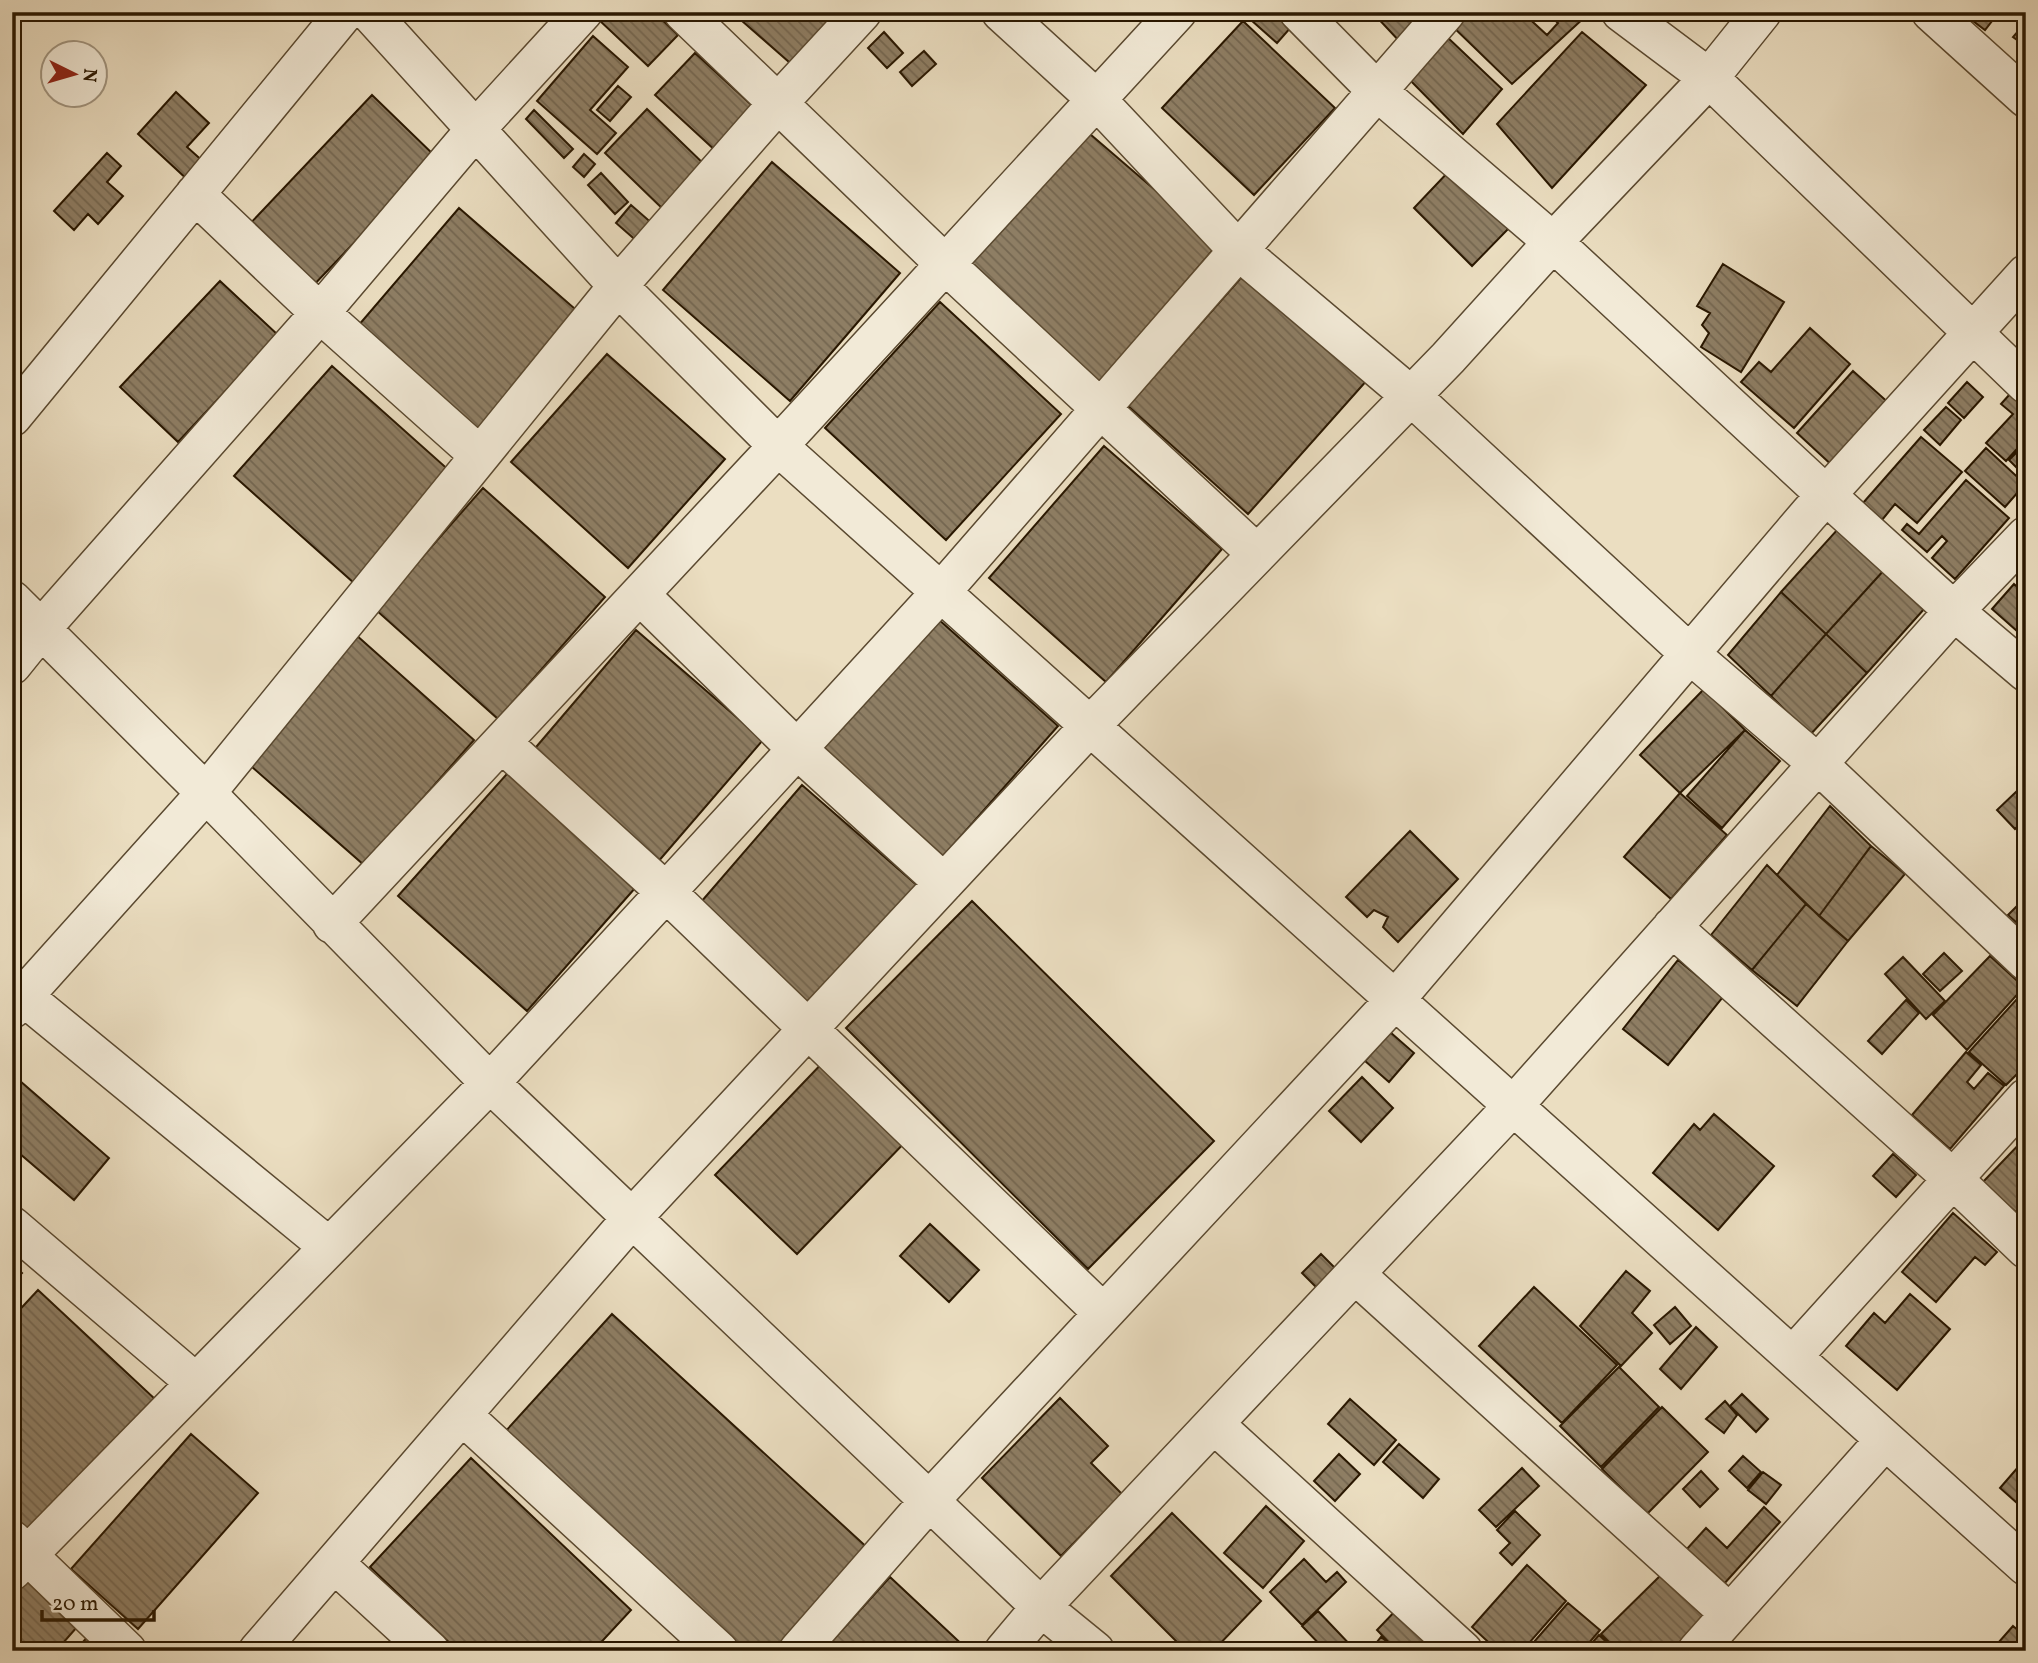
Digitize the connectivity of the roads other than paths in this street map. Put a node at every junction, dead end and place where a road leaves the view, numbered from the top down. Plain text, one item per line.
1 (345, 12) edge
2 (369, 12) edge
3 (583, 12) edge
4 (683, 12) edge
5 (862, 12) edge
6 (1001, 12) edge
7 (1177, 12) edge
8 (1299, 12) edge
9 (1446, 12) edge
10 (1621, 12) edge
11 (1762, 12) edge
12 (1931, 12) edge
13 (1709, 78) junction
14 (1377, 91) junction
15 (2026, 98) edge
16 (1095, 99) junction
17 (779, 102) junction
18 (475, 130) junction
19 (195, 194) junction
20 (1553, 242) junction
21 (1238, 250) junction
22 (945, 264) junction
23 (2026, 274) edge
24 (618, 286) junction
25 (320, 313) junction
26 (1973, 333) junction
27 (2026, 384) edge
28 (1411, 396) junction
29 (1100, 409) junction
30 (12, 417) edge
31 (778, 446) junction
32 (479, 455) junction
33 (1826, 495) junction
34 (2026, 536) edge
35 (1257, 554) junction
36 (941, 592) junction
37 (640, 594) junction
38 (12, 600) edge
39 (1954, 611) junction
40 (41, 629) junction
41 (1690, 654) junction
42 (12, 665) edge
43 (2026, 672) edge
44 (1090, 726) junction
45 (502, 743) junction
46 (797, 749) junction
47 (1818, 764) junction
48 (206, 793) junction
49 (944, 883) junction
50 (666, 892) junction
51 (332, 924) junction
52 (1672, 928) junction
53 (2026, 961) edge
54 (16, 998) edge
55 (1395, 1000) junction
56 (808, 1029) junction
57 (490, 1083) junction
58 (2026, 1098) edge
59 (1513, 1106) junction
60 (1953, 1179) junction
61 (632, 1218) junction
62 (12, 1226) edge
63 (329, 1247) junction
64 (2026, 1248) edge
65 (1355, 1274) junction
66 (1103, 1313) junction
67 (1793, 1356) junction
68 (196, 1382) junction
69 (462, 1415) junction
70 (1214, 1424) junction
71 (1885, 1440) junction
72 (930, 1500) junction
73 (17, 1555) edge
74 (334, 1563) junction
75 (2026, 1566) edge
76 (1041, 1607) junction
77 (1730, 1614) junction
78 (127, 1651) edge
79 (258, 1651) edge
80 (429, 1651) edge
81 (719, 1651) edge
82 (798, 1651) edge
83 (1004, 1651) edge
84 (1095, 1651) edge
85 (1463, 1651) edge
86 (1697, 1651) edge

1 - 19 street
2 - 18 street
3 - 18 street
4 - 17 street
5 - 17 street
6 - 16 street
7 - 16 street
8 - 14 street
9 - 14 street
10 - 13 street
11 - 13 street
12 - 15 street
13 - 20 street
13 - 26 street
14 - 20 street
14 - 21 street
16 - 21 street
16 - 22 street
17 - 22 street
17 - 24 street
18 - 24 street
18 - 25 street
19 - 25 street
19 - 30 street
20 - 28 street
20 - 33 street
21 - 28 street
21 - 29 street
22 - 29 street
22 - 31 street
23 - 26 street
24 - 31 street
24 - 32 street
25 - 32 street
25 - 40 street
26 - 27 street
26 - 33 street
28 - 35 street
28 - 41 street
29 - 35 street
29 - 36 street
31 - 36 street
31 - 37 street
32 - 48 street
33 - 39 street
33 - 41 street
34 - 39 street
35 - 44 street
36 - 44 street
36 - 46 street
37 - 45 street
37 - 46 street
38 - 40 street
39 - 43 street
39 - 47 street
40 - 42 street
40 - 48 street
41 - 47 street
41 - 55 street
44 - 49 street
44 - 55 street
45 - 50 street
45 - 51 street
46 - 49 street
46 - 50 street
47 - 52 street
47 - 53 street
48 - 51 street
48 - 54 street
49 - 56 street
50 - 56 street
50 - 57 street
51 - 57 street
52 - 59 street
52 - 60 street
54 - 63 street
55 - 59 street
55 - 66 street
56 - 61 street
56 - 66 street
57 - 61 street
57 - 63 street
58 - 60 street
59 - 65 street
59 - 67 street
60 - 64 street
60 - 67 street
61 - 69 street
61 - 72 street
62 - 68 street
63 - 68 street
65 - 70 street
65 - 77 street
66 - 72 street
67 - 71 street
68 - 73 street
69 - 74 street
69 - 81 street
70 - 76 street
70 - 85 street
71 - 75 street
71 - 77 street
72 - 76 street
72 - 82 street
73 - 78 street
74 - 79 street
74 - 80 street
76 - 83 street
76 - 84 street
77 - 86 street

